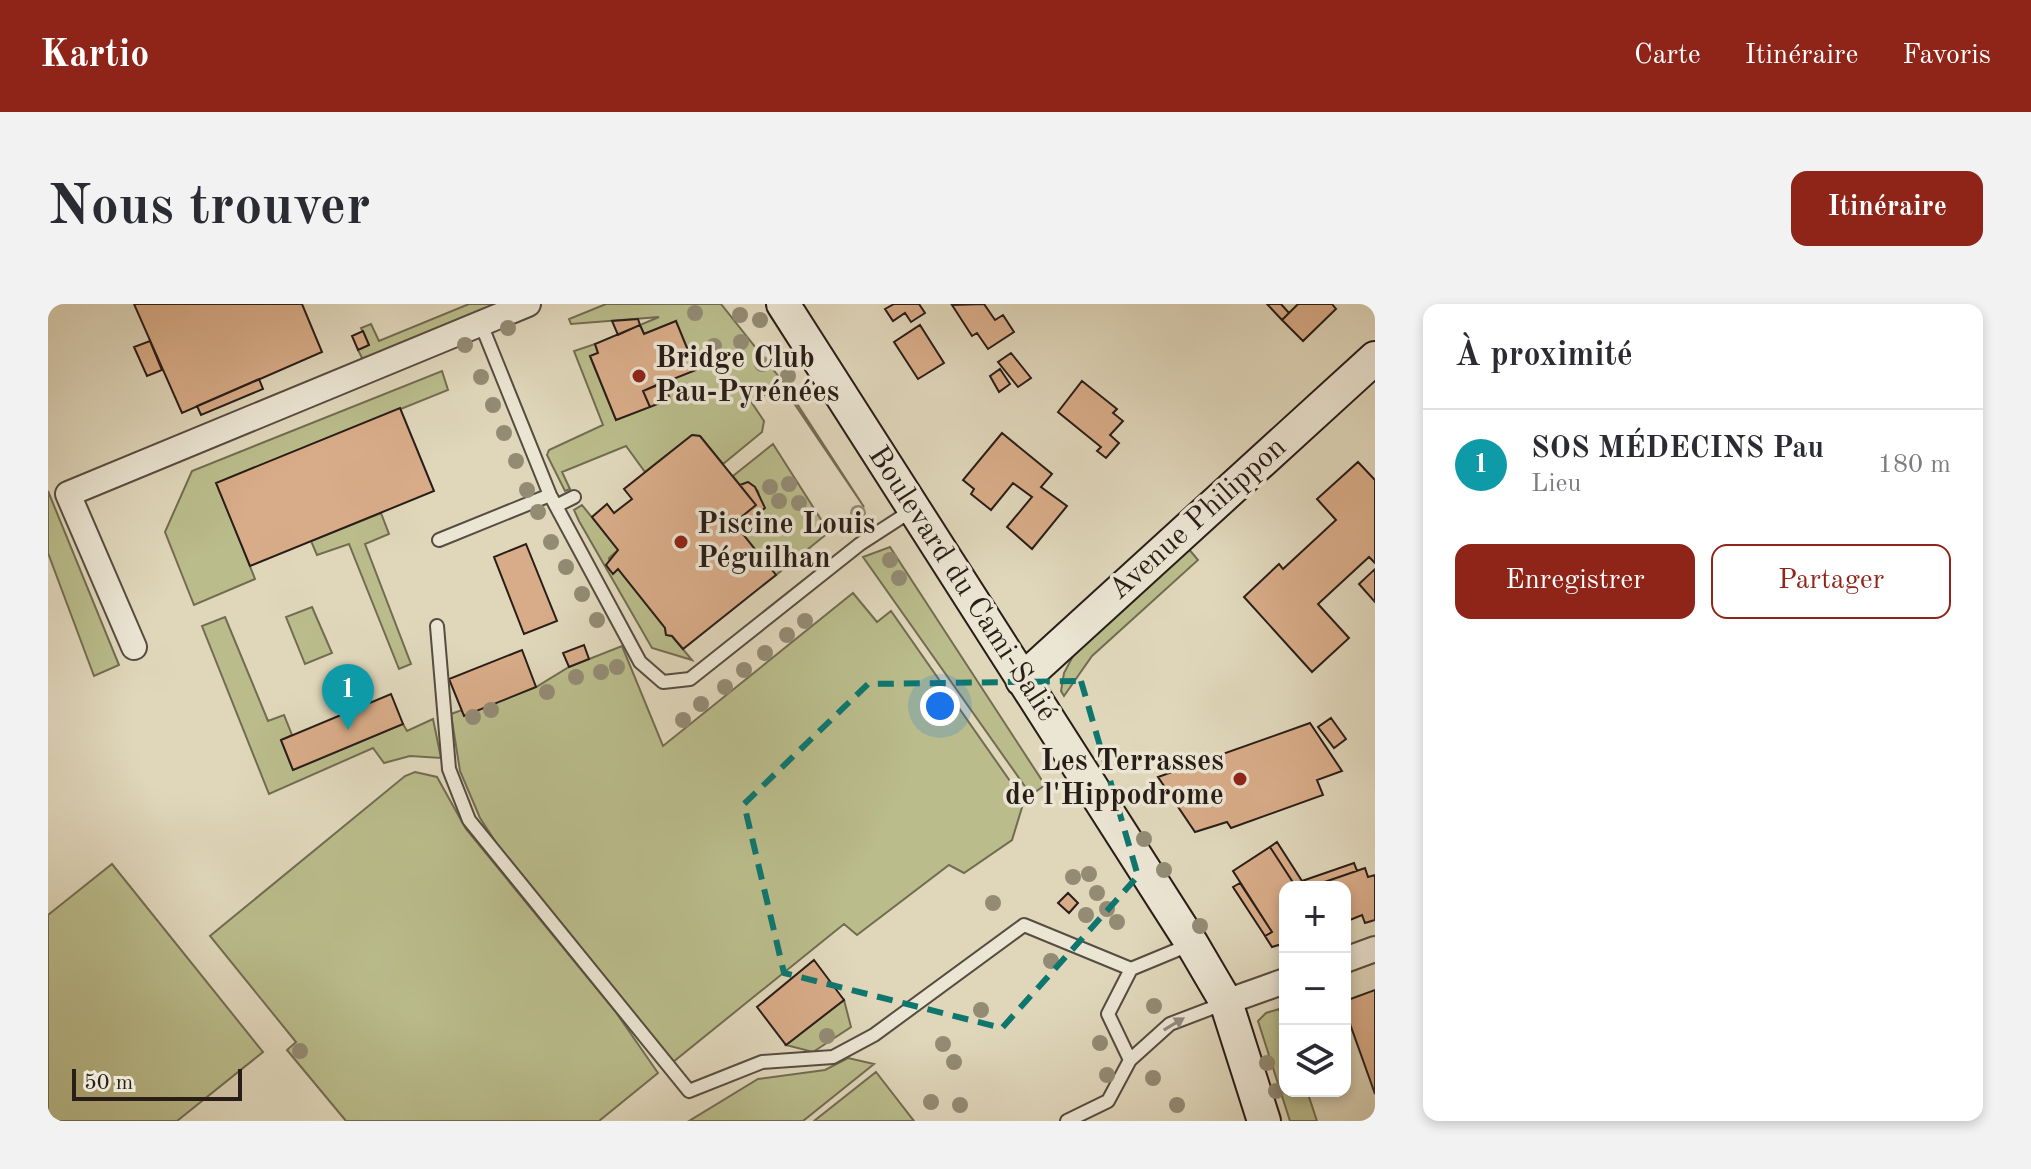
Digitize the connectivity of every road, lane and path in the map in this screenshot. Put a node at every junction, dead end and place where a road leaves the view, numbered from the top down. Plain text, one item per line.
1 (526, 304) edge
2 (783, 304) edge
3 (481, 324) junction
4 (1375, 358) edge
5 (574, 497) dead end
6 (553, 501) junction
7 (914, 509) junction
8 (439, 540) dead end
9 (437, 626) dead end
10 (134, 647) dead end
11 (1022, 680) junction
12 (1192, 944) junction
13 (1375, 949) edge
14 (1351, 958) edge
15 (1131, 969) junction
16 (1279, 983) edge
17 (1226, 1002) junction
18 (1130, 1060) junction
19 (1067, 1121) edge
20 (1264, 1121) edge

1 - 3 street
2 - 7 street, Boulevard du Cami-Salié
3 - 6 lane
3 - 10 street
4 - 11 street, Avenue Philippon
5 - 6 lane
6 - 7 lane
6 - 8 lane
7 - 11 street, Boulevard du Cami-Salié
9 - 15 lane
11 - 12 street, Boulevard du Cami-Salié
12 - 15 lane
12 - 17 street, Boulevard du Cami-Salié
13 - 14 street
15 - 18 lane
16 - 17 street
18 -> 17 lane
17 - 20 street, Boulevard du Cami-Salié
18 - 19 lane

